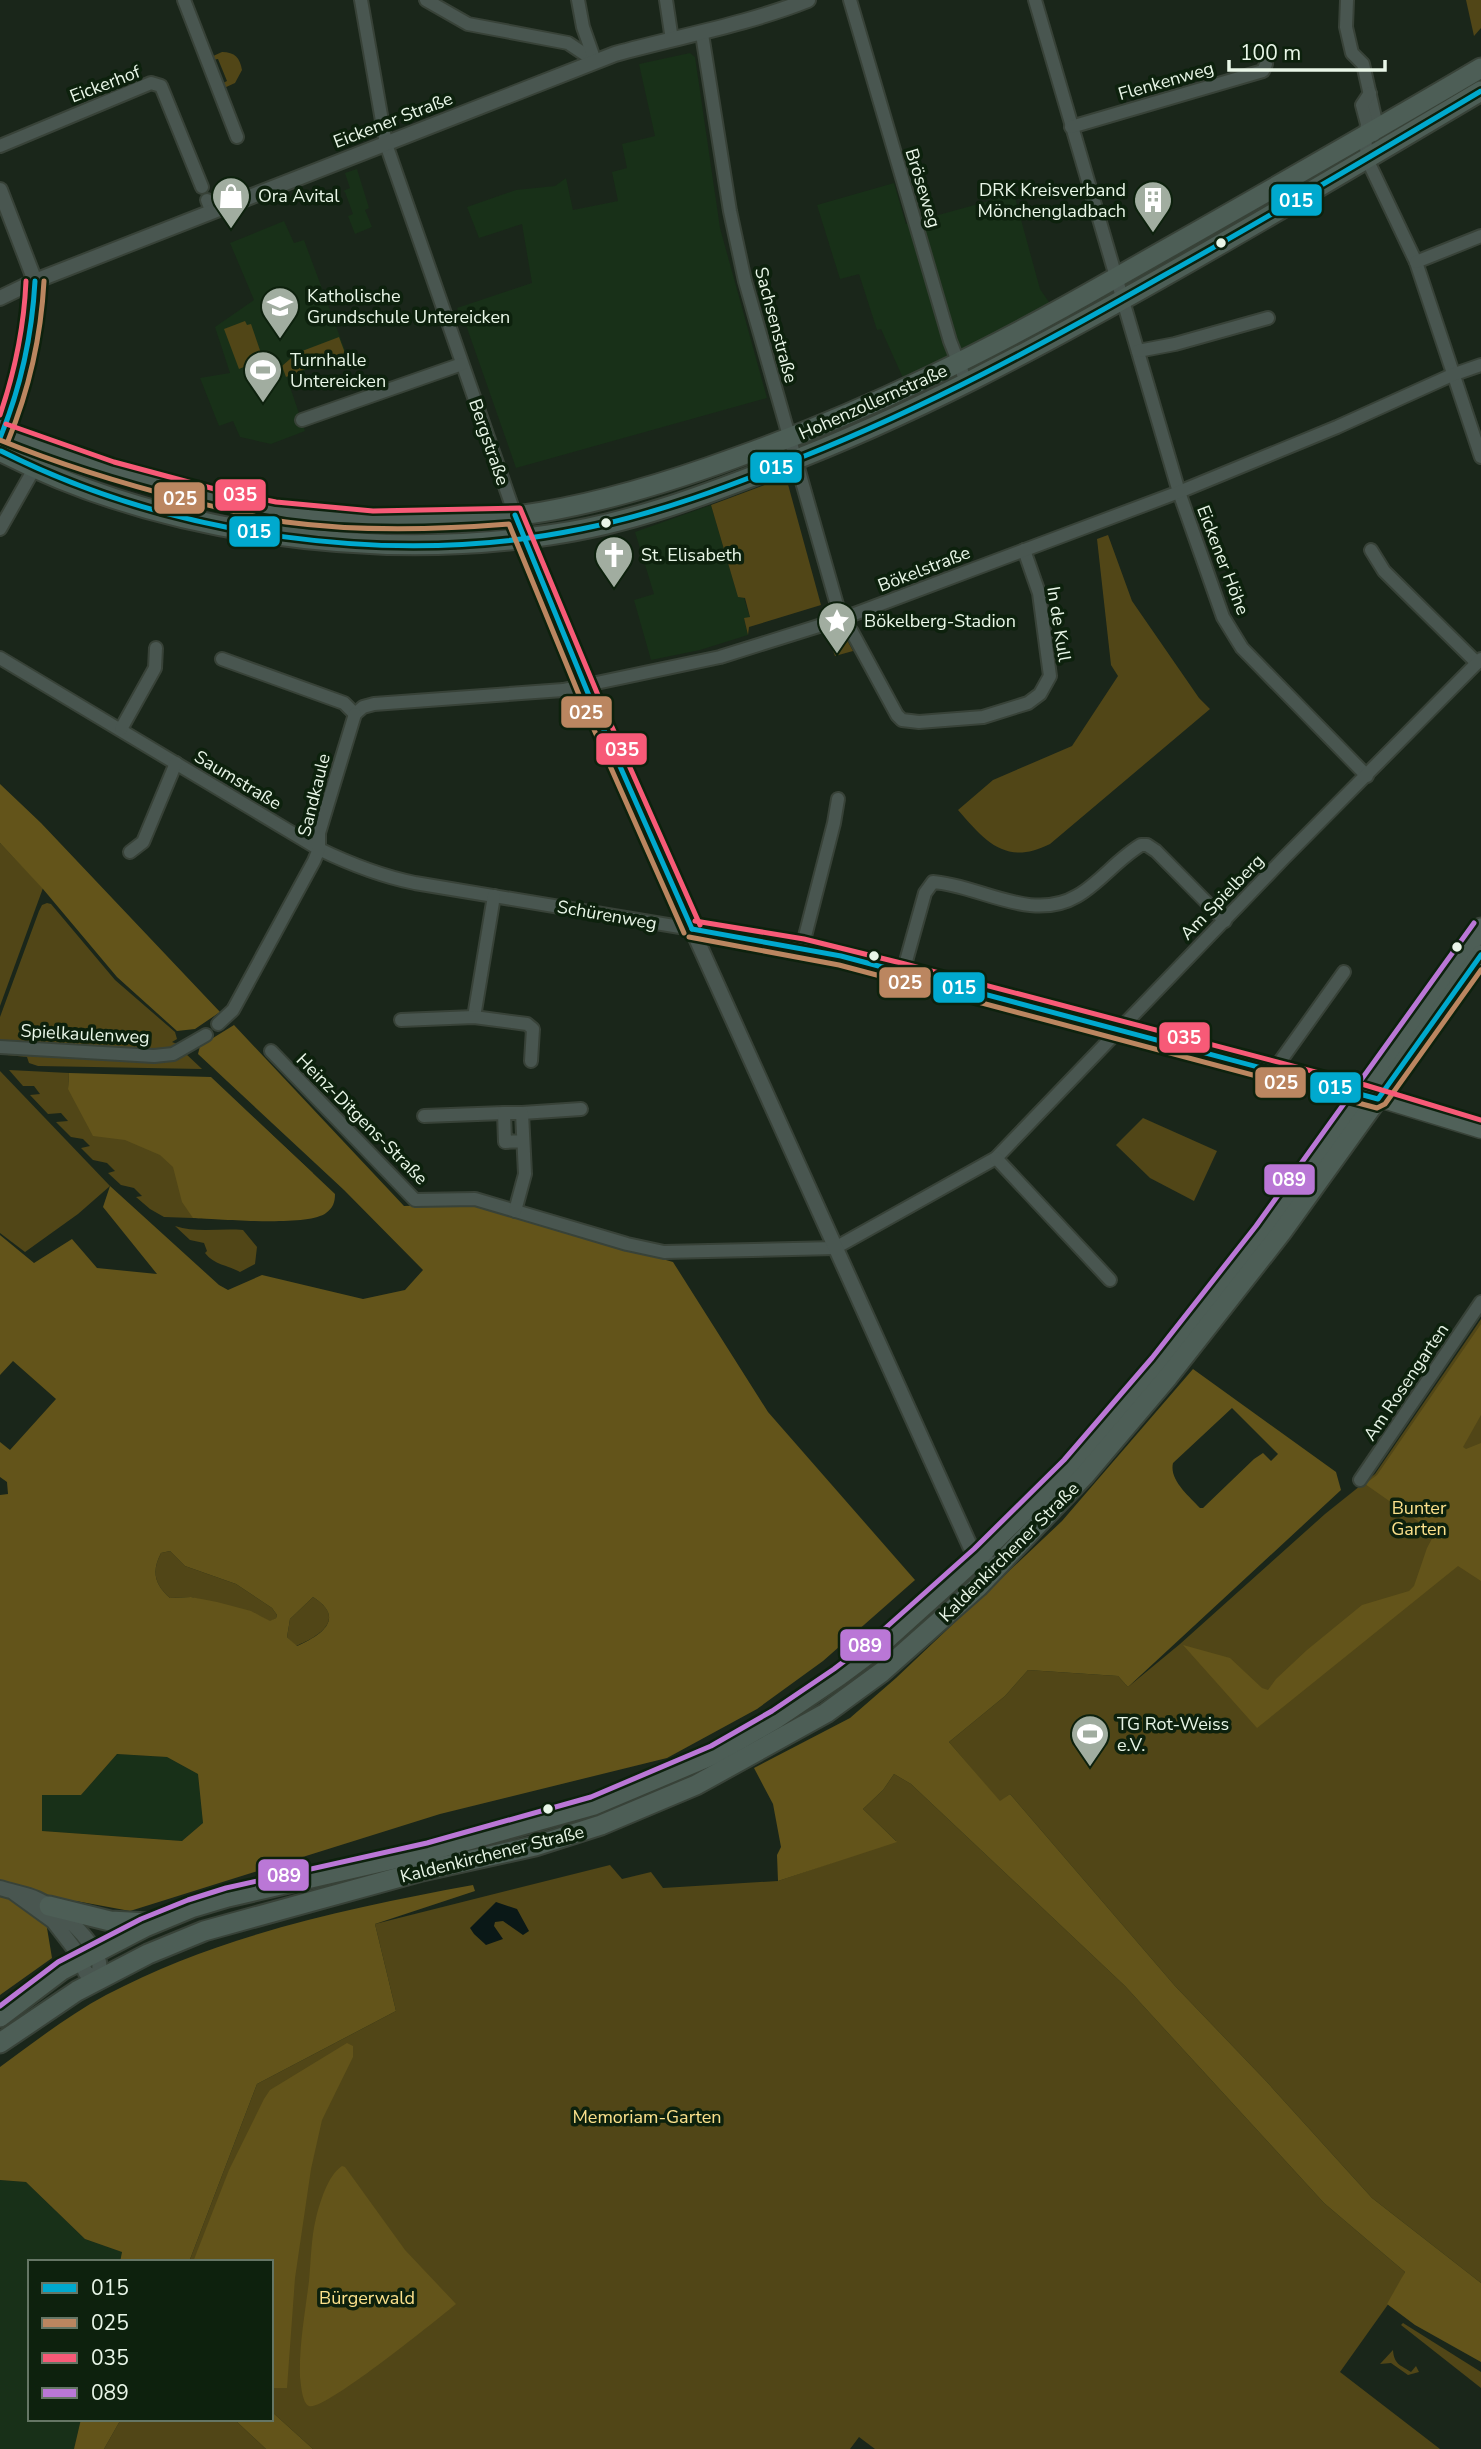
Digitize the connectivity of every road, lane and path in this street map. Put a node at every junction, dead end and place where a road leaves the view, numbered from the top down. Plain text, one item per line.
1 (184, 0) edge
2 (361, 0) edge
3 (426, 0) edge
4 (578, 0) edge
5 (666, 0) edge
6 (808, 0) edge
7 (850, 0) edge
8 (1035, 0) edge
9 (1347, 0) edge
10 (702, 34) junction
11 (672, 40) junction
12 (595, 61) junction
13 (1266, 64) dead end
14 (1481, 68) edge
15 (1481, 91) edge
16 (1071, 127) junction
17 (1369, 133) junction
18 (237, 137) dead end
19 (387, 144) junction
20 (0, 146) edge
21 (1370, 160) junction
22 (202, 187) dead end
23 (0, 190) edge
24 (1481, 236) edge
25 (1416, 262) junction
26 (1115, 279) junction
27 (35, 281) junction
28 (0, 298) edge
29 (1122, 300) junction
30 (1268, 318) dead end
31 (1138, 351) junction
32 (462, 364) junction
33 (959, 365) junction
34 (1481, 365) edge
35 (1452, 375) junction
36 (967, 384) junction
37 (303, 420) dead end
38 (791, 438) junction
39 (1, 442) edge
40 (51, 451) junction
41 (1481, 457) edge
42 (796, 460) junction
43 (34, 469) junction
44 (1179, 492) junction
45 (515, 515) junction
46 (0, 529) edge
47 (524, 538) junction
48 (1024, 550) junction
49 (1371, 550) dead end
50 (841, 619) junction
51 (156, 648) dead end
52 (0, 658) edge
53 (222, 659) dead end
54 (1479, 661) edge
55 (585, 685) junction
56 (355, 714) junction
57 (121, 729) junction
58 (176, 763) junction
59 (1367, 776) junction
60 (838, 799) dead end
61 (319, 849) junction
62 (130, 852) dead end
63 (494, 896) junction
64 (1225, 921) junction
65 (1481, 928) edge
66 (692, 929) junction
67 (802, 948) junction
68 (1481, 955) edge
69 (903, 972) junction
70 (1344, 972) dead end
71 (474, 1017) junction
72 (401, 1020) dead end
73 (218, 1024) dead end
74 (1118, 1030) junction
75 (206, 1035) dead end
76 (0, 1046) edge
77 (271, 1051) dead end
78 (531, 1061) dead end
79 (1274, 1070) junction
80 (1371, 1096) junction
81 (581, 1109) dead end
82 (504, 1113) junction
83 (522, 1113) junction
84 (424, 1116) dead end
85 (1481, 1129) edge
86 (523, 1141) junction
87 (996, 1158) junction
88 (515, 1210) junction
89 (835, 1248) junction
90 (1110, 1280) dead end
91 (1481, 1302) edge
92 (1360, 1480) dead end
93 (980, 1555) junction
94 (996, 1569) junction
95 (6, 1890) edge
96 (49, 1906) junction
97 (153, 1923) junction
98 (87, 1956) junction
99 (100, 1979) junction
100 (0, 2017) edge
101 (0, 2043) edge

1 - 18 street
2 - 19 street, Bergstraße
3 - 12 street
4 - 12 street
5 - 11 street
6 - 10 street, Eickener Straße
7 - 33 street, Bröseweg
8 - 16 street, Eickener Höhe
9 - 17 street
10 - 11 street, Eickener Straße
10 - 38 street, Sachsenstraße
11 - 12 street, Eickener Straße
12 - 19 street, Eickener Straße
13 - 16 street, Flenkenweg
14 - 17 main road, Hohenzollernstraße
15 - 21 main road, Hohenzollernstraße
16 - 26 street, Eickener Höhe
17 - 21 street
17 - 26 main road, Hohenzollernstraße
19 - 27 street, Eickener Straße
19 - 32 street, Bergstraße
20 - 22 street, Eickerhof
21 - 25 street
21 - 29 main road, Hohenzollernstraße
23 - 27 street
24 - 25 street
25 - 35 street
26 - 29 street, Eickener Höhe
26 - 33 main road, Hohenzollernstraße
27 - 28 street, Eickener Straße
27 - 39 street
29 - 31 street, Eickener Höhe
29 - 36 main road, Hohenzollernstraße
30 - 31 street
31 - 44 street, Eickener Höhe
32 - 37 street
32 - 45 street, Bergstraße
33 - 36 street, Bröseweg
33 - 38 main road, Hohenzollernstraße
34 - 35 street, Bökelstraße
35 - 41 street
35 - 44 street, Bökelstraße
36 - 42 main road, Hohenzollernstraße
38 - 42 street, Sachsenstraße
38 - 45 main road, Hohenzollernstraße
39 - 40 main road, Hohenzollernstraße
39 - 43 main road, Hohenzollernstraße
40 - 43 street
40 - 45 main road, Hohenzollernstraße
42 - 47 main road, Hohenzollernstraße
42 - 50 street, Sachsenstraße
43 - 46 street
43 - 47 main road, Hohenzollernstraße
44 - 48 street, Bökelstraße
44 - 59 street, Eickener Höhe
45 - 47 main road, Bergstraße
47 - 55 main road, Bergstraße
48 - 50 street, Bökelstraße
48 - 50 street, In de Kull
49 - 54 street, Am Spielberg
50 - 55 street, Bökelstraße
51 - 57 street
52 - 57 street, Saumstraße
53 - 56 street
54 - 59 street, Am Spielberg
55 - 56 street, Bökelstraße
55 - 66 main road, Bergstraße
56 - 61 street, Sandkaule
57 - 58 street, Saumstraße
58 - 61 street, Saumstraße
58 - 62 street, Saumstraße
59 - 64 street, Am Spielberg
60 - 67 street
61 - 63 street, Schürenweg
61 - 73 street, Sandkaule
63 - 66 street, Schürenweg
63 - 71 street
64 - 69 street
64 - 74 street, Am Spielberg
65 - 80 main road, Kaldenkirchener Straße
66 - 67 main road, Schürenweg
66 - 89 street, Bergstraße
67 - 69 main road, Schürenweg
68 - 80 main road, Kaldenkirchener Straße
69 - 74 main road, Schürenweg
70 - 79 street
71 - 72 street
71 - 78 street
74 - 79 main road, Schürenweg
74 - 87 street, Am Spielberg
75 - 76 street, Spielkaulenweg
77 - 88 street, Heinz-Ditgens-Straße
79 - 80 main road, Schürenweg
80 - 85 main road, Schürenweg
80 - 93 main road, Kaldenkirchener Straße
80 - 94 main road, Kaldenkirchener Straße
81 - 83 street
82 - 83 street
82 - 84 street
82 - 86 street
83 - 86 street
86 - 88 street
87 - 89 street, Am Spielberg
87 - 90 street
88 - 89 street, Heinz-Ditgens-Straße
89 - 93 street, Bergstraße
91 - 92 street, Am Rosengarten
93 - 94 street, Bergstraße
93 - 97 main road, Kaldenkirchener Straße
94 - 99 main road, Kaldenkirchener Straße
95 - 96 street
95 - 98 street
96 - 97 main road
96 - 98 street
97 - 98 main road, Kaldenkirchener Straße
98 - 99 street
98 - 100 main road, Kaldenkirchener Straße
99 - 101 main road, Kaldenkirchener Straße

